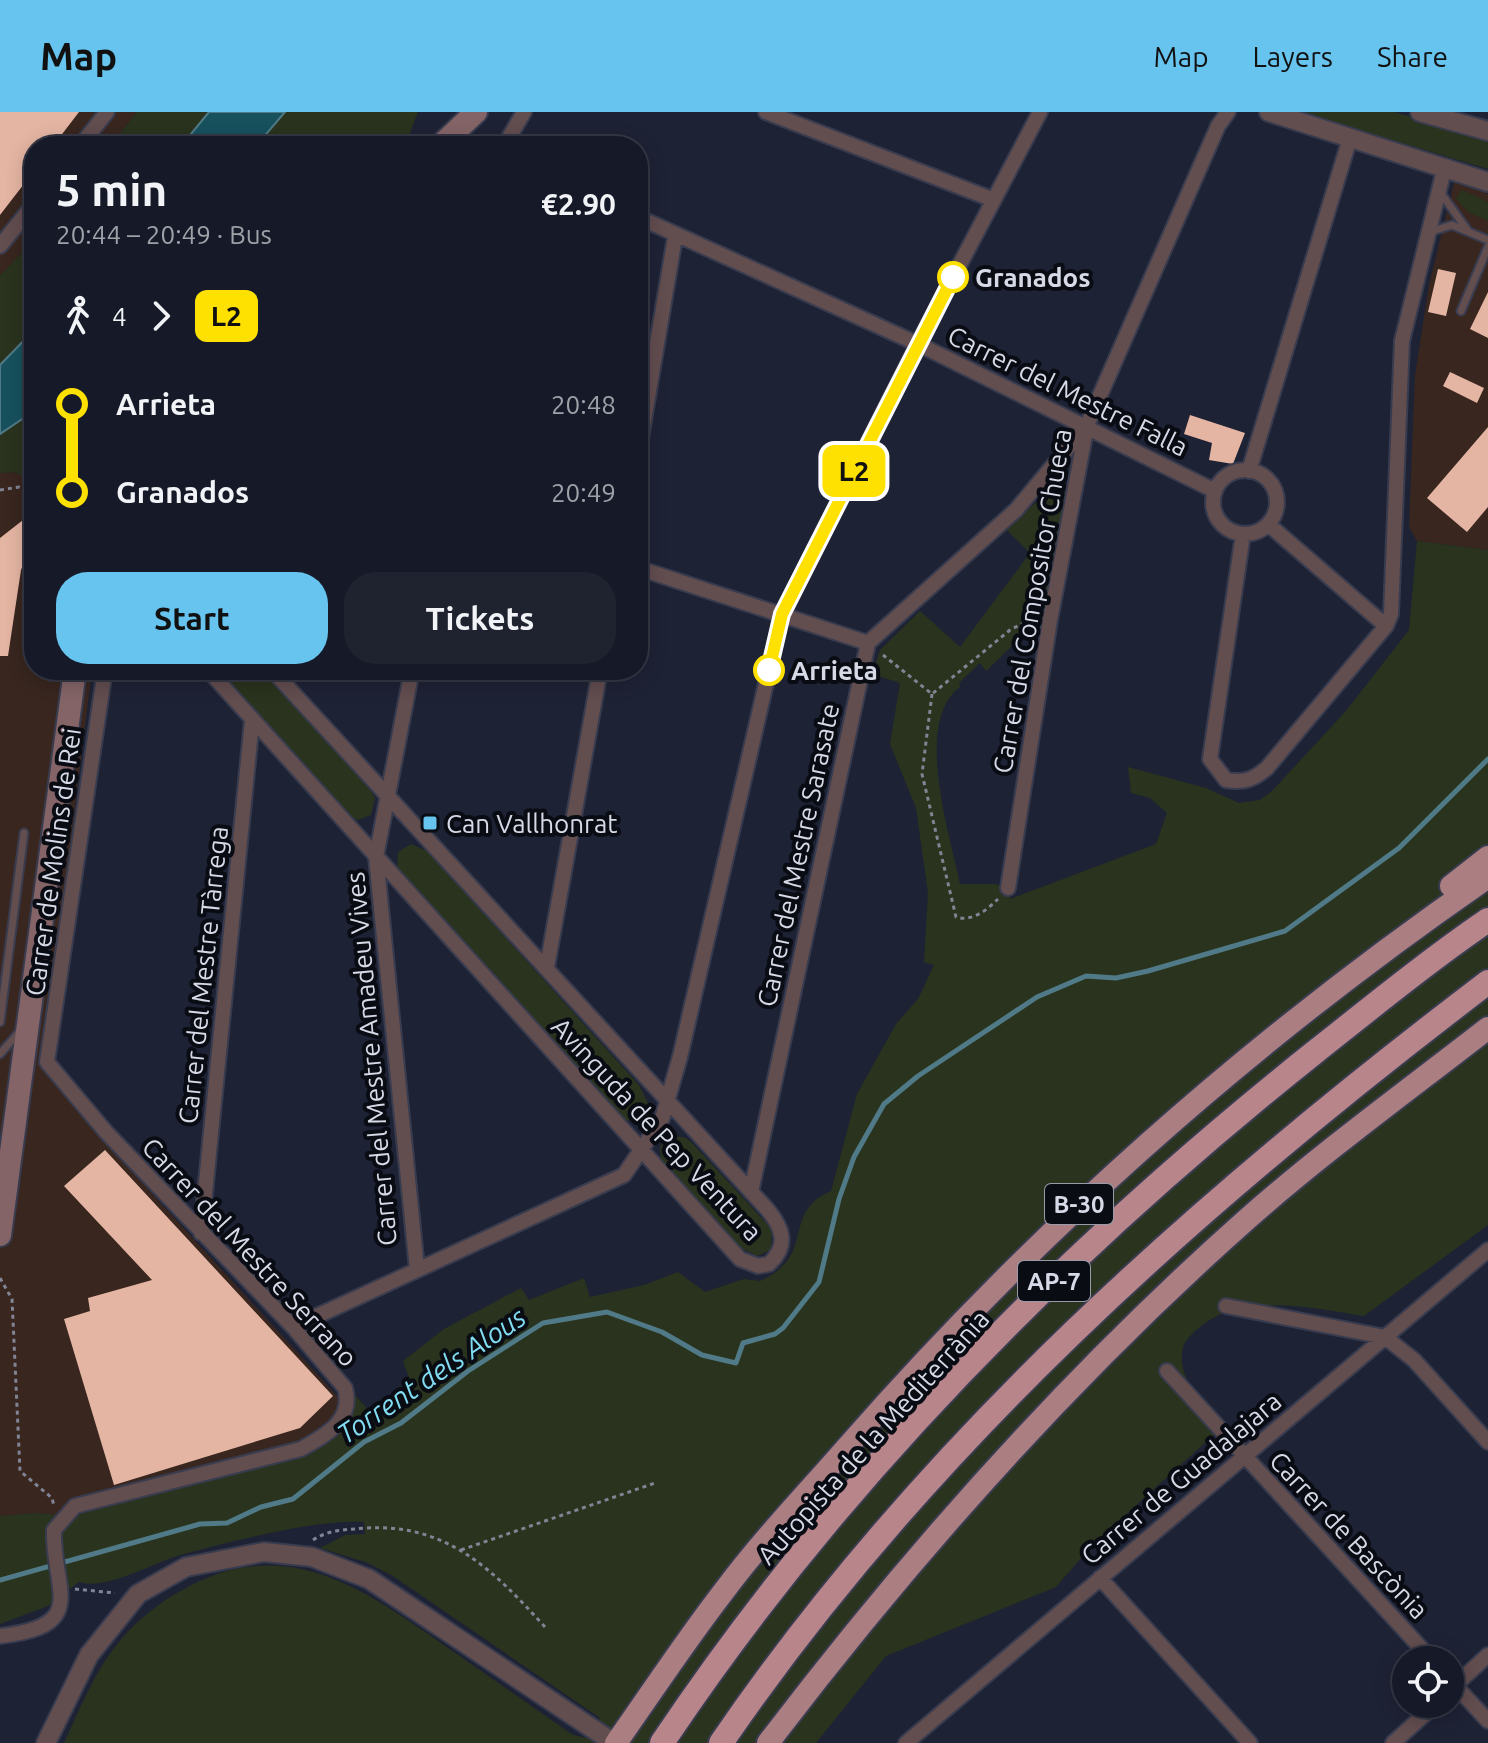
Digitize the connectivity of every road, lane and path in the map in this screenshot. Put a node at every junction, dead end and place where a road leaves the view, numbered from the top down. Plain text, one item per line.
1 (107, 112) edge
2 (476, 112) edge
3 (524, 112) edge
4 (766, 112) edge
5 (1040, 112) edge
6 (1228, 112) edge
7 (1269, 112) edge
8 (1420, 112) edge
9 (1488, 131) edge
10 (88, 136) edge
11 (451, 136) edge
12 (510, 136) edge
13 (1350, 138) junction
14 (1445, 166) junction
15 (1488, 182) edge
16 (1439, 190) junction
17 (994, 200) junction
18 (24, 216) edge
19 (648, 222) edge
20 (1469, 232) junction
21 (1427, 233) junction
22 (675, 237) junction
23 (1488, 240) edge
24 (0, 246) edge
25 (1488, 247) edge
26 (1461, 311) dead end
27 (918, 344) junction
28 (648, 397) edge
29 (1087, 425) junction
30 (1249, 471) junction
31 (24, 489) edge
32 (0, 490) edge
33 (1215, 491) junction
34 (1268, 524) junction
35 (1243, 534) junction
36 (648, 571) edge
37 (782, 614) junction
38 (1050, 620) junction
39 (1386, 626) junction
40 (868, 643) junction
41 (74, 680) edge
42 (104, 680) edge
43 (217, 680) edge
44 (281, 680) edge
45 (410, 680) edge
46 (598, 680) edge
47 (932, 694) junction
48 (252, 721) junction
49 (389, 797) junction
50 (24, 833) dead end
51 (376, 857) junction
52 (1488, 857) edge
53 (1488, 877) edge
54 (1008, 888) joint
55 (1488, 920) edge
56 (1373, 956) junction
57 (547, 967) junction
58 (1488, 982) edge
59 (0, 1022) edge
60 (26, 1027) junction
61 (1488, 1028) edge
62 (1488, 1038) edge
63 (0, 1054) edge
64 (47, 1062) joint
65 (1417, 1084) junction
66 (669, 1102) junction
67 (641, 1149) junction
68 (751, 1192) junction
69 (201, 1233) junction
70 (0, 1235) edge
71 (1488, 1250) edge
72 (417, 1269) junction
73 (0, 1278) edge
74 (1226, 1306) dead end
75 (293, 1327) junction
76 (1385, 1337) junction
77 (1167, 1371) dead end
78 (1488, 1442) edge
79 (1244, 1456) junction
80 (655, 1483) dead end
81 (59, 1521) junction
82 (461, 1550) junction
83 (293, 1553) junction
84 (1100, 1578) junction
85 (63, 1589) junction
86 (138, 1594) junction
87 (545, 1627) dead end
88 (0, 1636) edge
89 (1419, 1646) edge
90 (1488, 1655) edge
91 (1464, 1675) edge
92 (1464, 1697) edge
93 (1421, 1718) edge
94 (1488, 1721) edge
95 (724, 1739) edge
96 (46, 1743) edge
97 (615, 1743) edge
98 (662, 1743) edge
99 (768, 1743) edge
100 (906, 1743) edge
101 (1250, 1743) edge
102 (1393, 1743) edge

1 - 10 street
2 - 11 main road
3 - 12 street
4 - 17 street
5 - 17 street
6 - 29 street, Carrer del Compositor Chueca
7 - 13 street
8 - 9 street
13 - 14 street
13 - 30 street
14 - 15 street
14 - 16 street
16 - 20 lane
16 - 21 street
17 - 27 street
18 - 24 street
19 - 22 street, Carrer del Mestre Falla
20 - 21 lane
20 - 23 lane
21 - 39 street
22 - 27 street, Carrer del Mestre Falla
22 - 28 street
25 - 26 lane
27 - 29 street, Carrer del Mestre Falla
27 - 37 street
29 - 33 street, Carrer del Mestre Falla
29 - 38 street, Carrer del Compositor Chueca
29 - 40 street
30 - 33 street
30 - 34 street
31 - 32 path
33 - 35 street
34 - 35 street
34 - 39 street
35 - 39 street
36 - 37 street
37 - 40 street
37 - 66 street
38 - 47 path
38 - 54 street, Carrer del Compositor Chueca
40 - 47 path
40 - 68 street, Carrer del Mestre Sarasate
41 - 60 main road
42 - 64 street, Carrer de Molins de Rei
43 - 48 street, Avinguda de Pep Ventura
44 - 49 street, Avinguda de Pep Ventura
45 - 49 street, Carrer del Mestre Amadeu Vives
46 - 57 street
47 - 54 path
48 - 51 street, Avinguda de Pep Ventura
48 - 69 street, Carrer del Mestre Tàrrega
49 - 51 street, Carrer del Mestre Amadeu Vives
49 - 57 street, Avinguda de Pep Ventura
50 - 59 lane
51 - 67 street, Avinguda de Pep Ventura
51 - 72 street, Carrer del Mestre Amadeu Vives
52 - 56 highway
53 - 56 highway, B-30
55 - 98 highway, Autopista de la Mediterrània / AP-7
56 - 97 highway, B-30
57 - 66 street, Avinguda de Pep Ventura
58 - 95 highway, AP-7
60 - 63 lane
60 - 70 main road
61 - 65 highway
62 - 65 highway
64 - 69 street, Carrer del Mestre Serrano
65 - 99 highway
66 - 67 street
66 - 68 street, Avinguda de Pep Ventura
67 - 68 street, Avinguda de Pep Ventura
67 - 72 street
69 - 75 street, Carrer del Mestre Serrano
71 - 76 street, Carrer de Guadalajara
72 - 75 street
73 - 81 path
74 - 76 street
75 - 81 street, Carrer del Mestre Serrano
76 - 78 street
76 - 79 street, Carrer de Guadalajara
77 - 79 street, Carrer de Bascònia
79 - 84 street, Carrer de Guadalajara
79 - 89 street, Carrer de Bascònia
80 - 82 path
81 - 85 street
82 - 83 path
82 - 87 path
83 - 86 street
83 - 97 street
84 - 100 street, Carrer de Guadalajara
84 - 101 street
85 - 86 path
85 - 88 street
86 - 96 street
90 - 91 street
92 - 94 street
93 - 102 street

